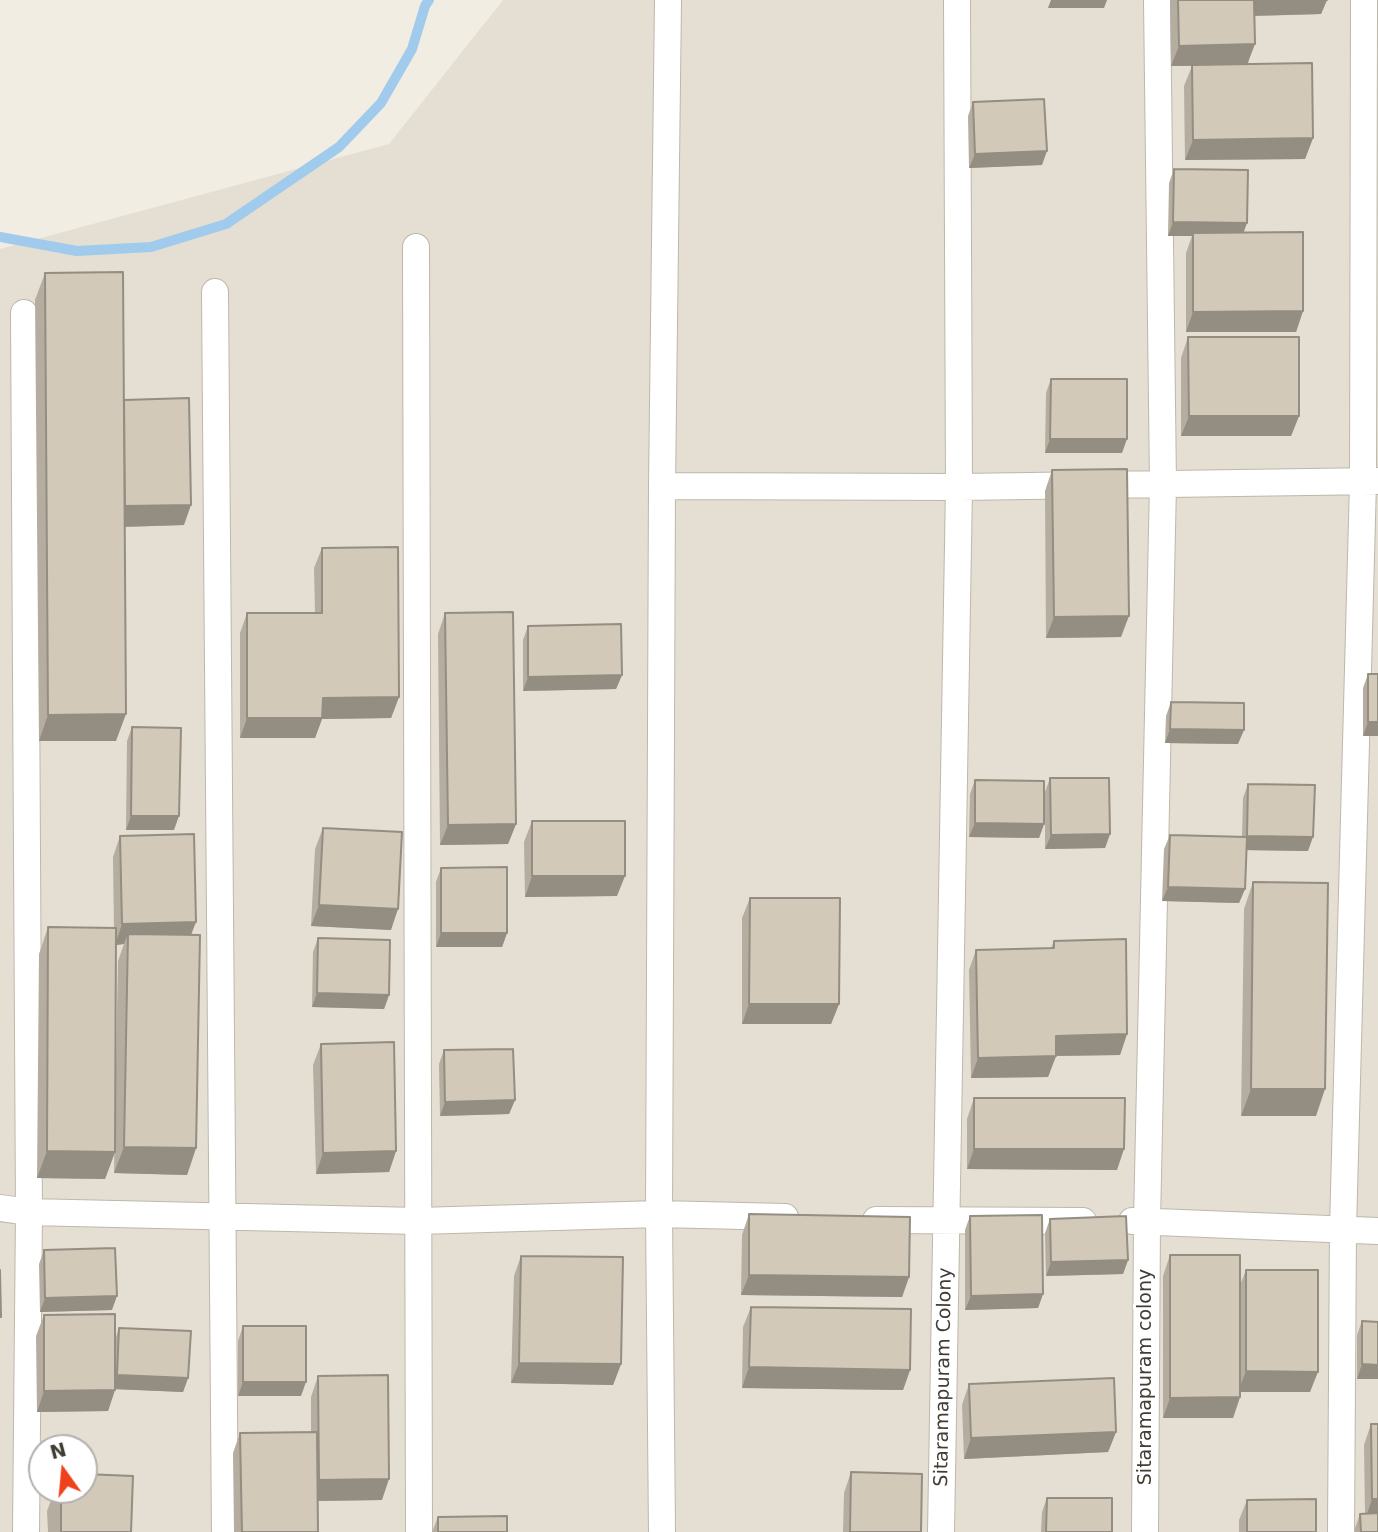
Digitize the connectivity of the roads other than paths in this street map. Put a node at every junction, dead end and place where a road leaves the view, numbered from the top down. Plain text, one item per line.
1 (668, 0) edge
2 (957, 0) edge
3 (1157, 0) edge
4 (1364, 0) edge
5 (416, 247) dead end
6 (215, 292) dead end
7 (24, 313) dead end
8 (1370, 482) edge
9 (1163, 484) junction
10 (662, 486) junction
11 (959, 487) junction
12 (0, 1208) edge
13 (29, 1212) junction
14 (659, 1214) junction
15 (223, 1218) junction
16 (810, 1218) edge
17 (851, 1219) edge
18 (418, 1221) junction
19 (947, 1221) junction
20 (1147, 1222) junction
21 (1343, 1229) junction
22 (1378, 1231) edge
23 (26, 1532) edge
24 (225, 1532) edge
25 (419, 1532) edge
26 (662, 1532) edge
27 (941, 1532) edge
28 (1145, 1532) edge
29 (1341, 1532) edge

1 - 10 street
2 - 11 street, Sitaramapuram Colony
3 - 9 street, Sitaramapuram colony
4 - 8 street
5 - 18 street
6 - 15 street
7 - 13 street
8 - 9 street
8 - 21 street
9 - 11 street
9 - 20 street, Sitaramapuram colony
10 - 11 street
10 - 14 street
11 - 19 street, Sitaramapuram Colony
12 - 13 street
13 - 15 street
13 - 23 street
14 - 16 street
14 - 18 street
14 - 26 street
15 - 18 street
15 - 24 street
17 - 19 street
18 - 25 street
19 - 20 street
19 - 27 street, Sitaramapuram Colony
20 - 21 street
20 - 28 street, Sitaramapuram colony
21 - 22 street
21 - 29 street

